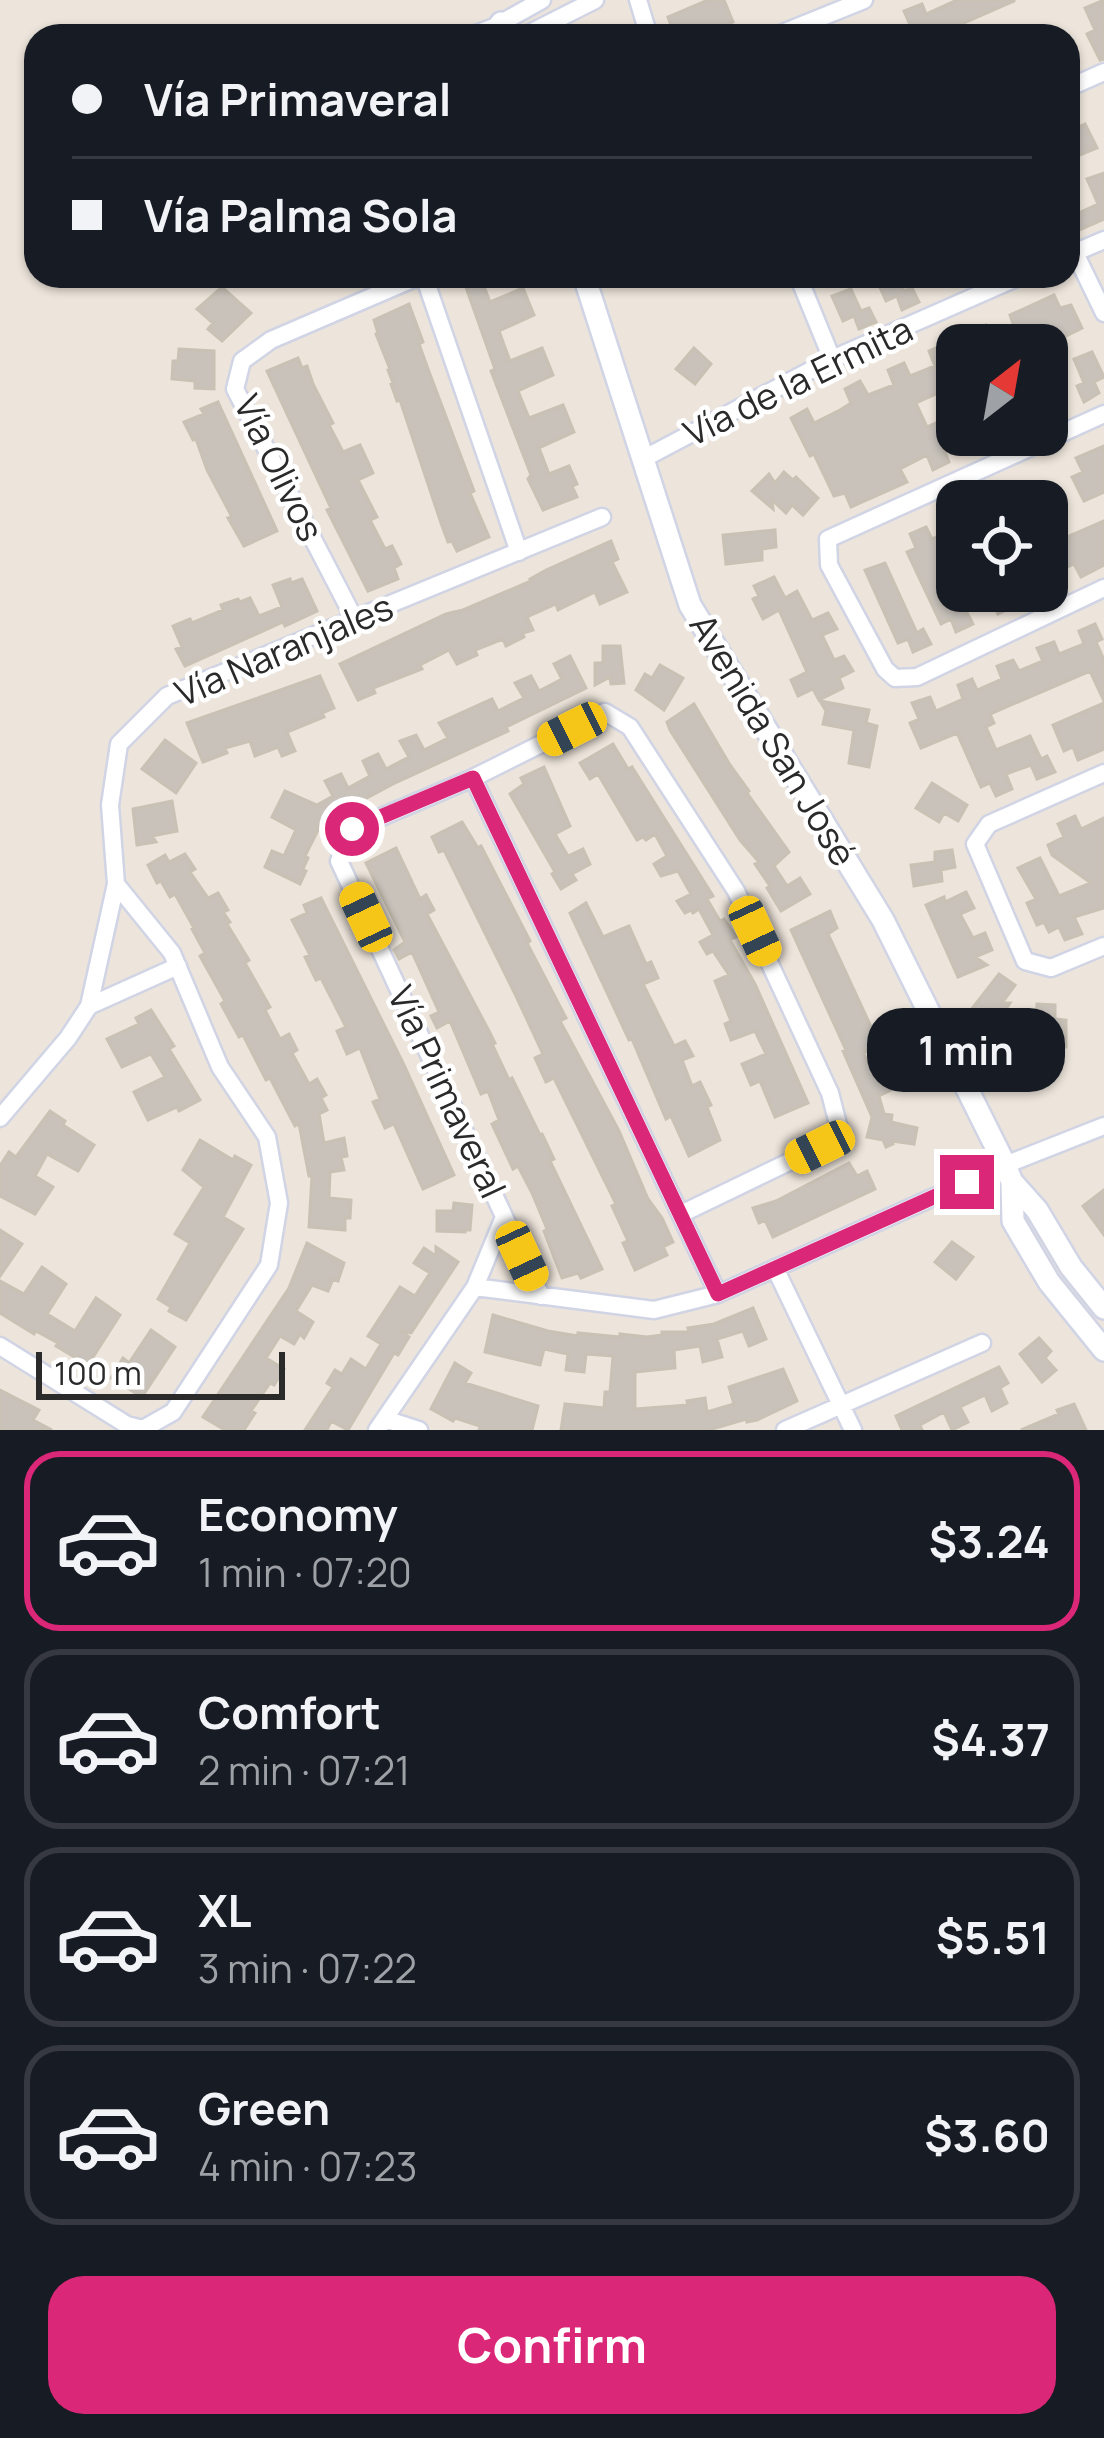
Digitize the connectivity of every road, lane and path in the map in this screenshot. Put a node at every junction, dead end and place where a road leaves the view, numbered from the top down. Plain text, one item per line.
1 (542, 0) edge
2 (595, 0) edge
3 (864, 0) edge
4 (511, 24) edge
5 (548, 24) edge
6 (805, 24) edge
7 (1080, 270) edge
8 (394, 288) edge
9 (426, 288) edge
10 (588, 288) edge
11 (803, 288) edge
12 (994, 288) edge
13 (1104, 313) edge
14 (832, 359) junction
15 (1104, 414) edge
16 (643, 459) junction
17 (602, 517) dead end
18 (519, 552) junction
19 (1104, 587) edge
20 (356, 620) junction
21 (1104, 773) edge
22 (473, 778) junction
23 (116, 884) junction
24 (1104, 946) edge
25 (178, 966) junction
26 (89, 1006) junction
27 (0, 1118) edge
28 (1104, 1126) edge
29 (1008, 1174) junction
30 (680, 1214) junction
31 (504, 1216) junction
32 (775, 1268) junction
33 (476, 1287) junction
34 (718, 1294) junction
35 (541, 1296) junction
36 (1104, 1308) edge
37 (982, 1343) dead end
38 (0, 1346) edge
39 (1104, 1350) edge
40 (842, 1406) junction
41 (381, 1425) edge
42 (419, 1430) edge
43 (785, 1430) edge
44 (853, 1430) edge

1 - 4 street
2 - 5 street
3 - 6 street
7 - 13 street
8 - 20 street, Vía Olivos
9 - 18 street
10 - 16 street, Avenida San José
11 - 14 street
12 - 14 street, Vía de la Ermita
14 - 16 street, Vía de la Ermita
15 - 19 street
16 - 29 street, Avenida San José
17 - 18 street, Vía Naranjales
18 - 20 street, Vía Naranjales
20 - 23 street, Vía Naranjales
21 - 24 street
22 - 30 street
22 - 30 street, Vía Primaveral
22 - 31 street, Vía Primaveral
23 - 25 street
23 - 26 street, Vía Naranjales
25 - 26 street
25 - 38 street
26 - 27 street
28 - 29 street
29 - 32 street
29 - 36 street, Avenida San José
29 - 39 street, Avenida San José
30 - 34 street
31 - 33 street
31 - 35 street, Vía Primaveral
32 - 34 street
32 - 40 street
33 - 35 street
33 - 41 street
34 - 35 street
37 - 40 street
40 - 43 street
40 - 44 street
41 - 42 street

